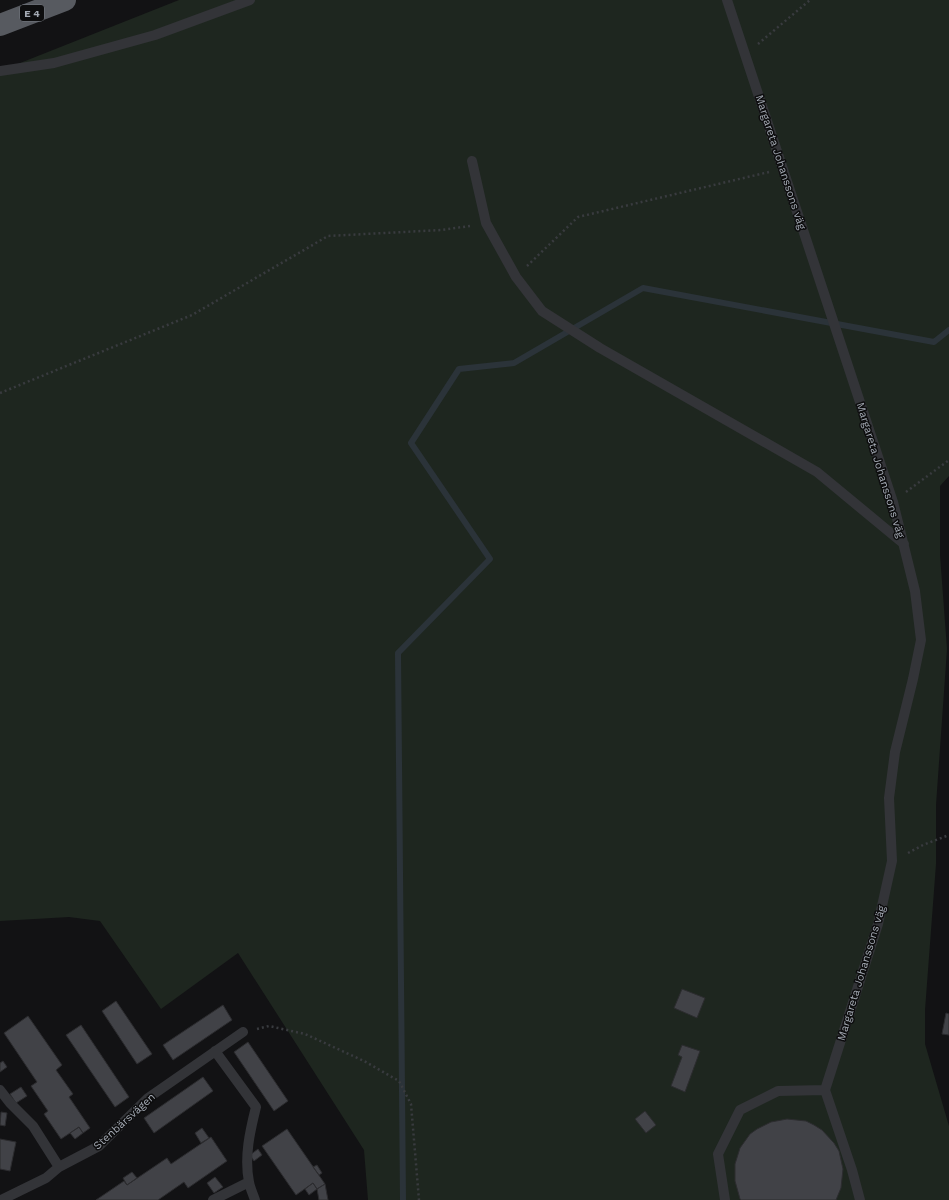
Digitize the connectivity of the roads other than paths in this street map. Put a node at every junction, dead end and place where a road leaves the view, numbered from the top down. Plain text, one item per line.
1 (65, 0) edge
2 (250, 0) edge
3 (721, 0) edge
4 (727, 0) edge
5 (0, 25) edge
6 (0, 71) edge
7 (472, 161) dead end
8 (904, 544) junction
9 (243, 1032) road end
10 (215, 1051) junction
11 (0, 1090) edge
12 (824, 1090) junction
13 (5, 1103) edge
14 (59, 1167) junction
15 (249, 1182) junction
16 (1, 1200) edge
17 (213, 1200) edge
18 (255, 1200) edge
19 (725, 1200) edge
20 (860, 1200) edge

1 - 5 highway, E 4
2 - 6 lane
3 - 4 lane
4 - 8 lane, Margareta Johanssons väg
7 - 8 lane
8 - 12 lane, Margareta Johanssons väg
9 - 10 lane, Stenbärsvägen
10 - 14 lane, Stenbärsvägen
10 - 15 lane
11 - 13 lane
12 - 19 lane
12 - 20 lane
13 - 14 lane
14 - 16 lane, Stenbärsvägen
15 - 17 lane
15 - 18 lane

